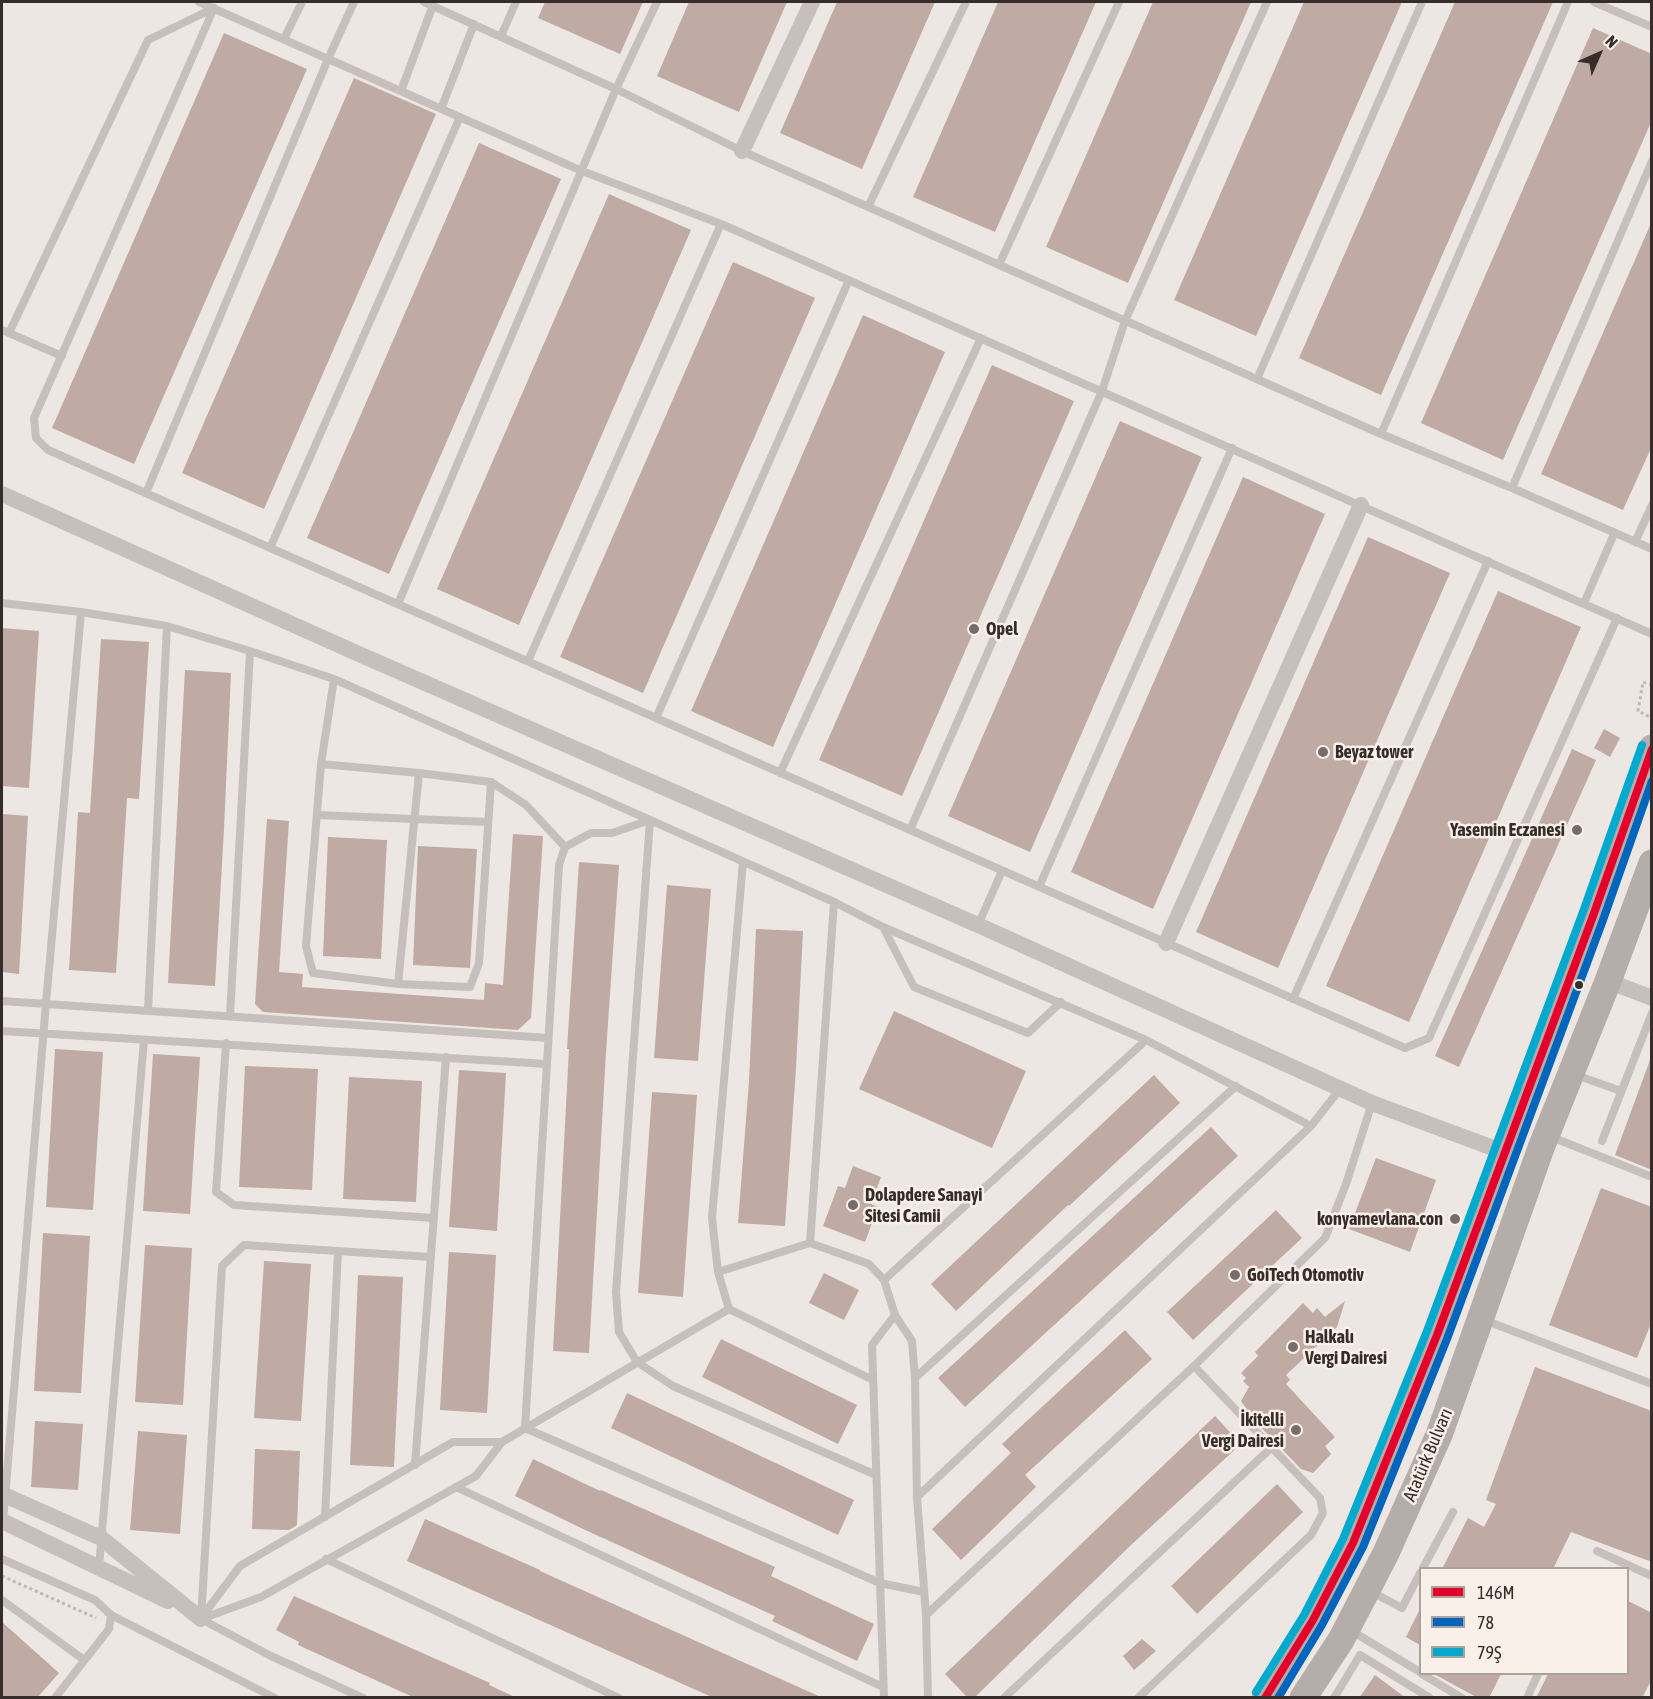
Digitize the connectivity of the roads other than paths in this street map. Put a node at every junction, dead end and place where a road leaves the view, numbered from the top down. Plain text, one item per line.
1 (199, 2) edge
2 (302, 2) edge
3 (354, 2) edge
4 (516, 2) edge
5 (657, 2) edge
6 (813, 2) edge
7 (966, 2) edge
8 (1119, 2) edge
9 (1267, 2) edge
10 (1422, 2) edge
11 (1568, 2) edge
12 (1594, 2) edge
13 (428, 3) edge
14 (214, 8) junction
15 (474, 24) junction
16 (1652, 27) edge
17 (501, 36) junction
18 (284, 39) junction
19 (328, 59) junction
20 (616, 88) junction
21 (401, 91) junction
22 (441, 108) junction
23 (460, 117) junction
24 (742, 151) junction
25 (1652, 161) edge
26 (582, 171) junction
27 (868, 207) junction
28 (722, 224) junction
29 (999, 265) junction
30 (849, 280) junction
31 (1125, 321) junction
32 (5, 331) edge
33 (981, 338) junction
34 (62, 356) junction
35 (1257, 379) junction
36 (1102, 391) junction
37 (1381, 434) junction
38 (1232, 448) junction
39 (1512, 488) junction
40 (146, 493) junction
41 (2, 494) edge
42 (1652, 505) edge
43 (1361, 506) junction
44 (1614, 534) junction
45 (1635, 542) junction
46 (270, 548) junction
47 (1652, 549) edge
48 (1488, 561) junction
49 (2, 603) edge
50 (1584, 603) junction
51 (398, 604) junction
52 (81, 612) junction
53 (1617, 618) junction
54 (167, 626) junction
55 (1652, 634) edge
56 (250, 651) junction
57 (528, 661) junction
58 (334, 679) junction
59 (656, 718) junction
60 (1652, 748) edge
61 (321, 764) junction
62 (419, 773) junction
63 (780, 773) junction
64 (491, 782) junction
65 (317, 815) junction
66 (415, 819) junction
67 (650, 820) junction
68 (488, 822) junction
69 (910, 830) junction
70 (565, 847) junction
71 (743, 862) junction
72 (1652, 862) edge
73 (1002, 871) junction
74 (1039, 887) junction
75 (834, 902) junction
76 (978, 925) junction
77 (883, 927) junction
78 (1166, 943) junction
79 (1608, 981) junction
80 (398, 984) junction
81 (1652, 998) edge
82 (1293, 999) junction
83 (2, 1001) edge
84 (1060, 1002) junction
85 (46, 1003) junction
86 (147, 1010) junction
87 (1652, 1013) edge
88 (230, 1016) junction
89 (2, 1031) edge
90 (44, 1032) junction
91 (548, 1038) junction
92 (144, 1040) junction
93 (1146, 1040) junction
94 (226, 1043) junction
95 (446, 1057) junction
96 (547, 1064) junction
97 (1571, 1074) junction
98 (1236, 1086) junction
99 (1340, 1089) junction
100 (1621, 1091) junction
101 (1372, 1103) junction
102 (1311, 1126) junction
103 (1546, 1135) junction
104 (1602, 1141) dead end
105 (1504, 1152) junction
106 (1652, 1177) edge
107 (434, 1218) junction
108 (810, 1243) junction
109 (338, 1251) junction
110 (431, 1257) junction
111 (718, 1272) junction
112 (884, 1280) junction
113 (729, 1309) junction
114 (895, 1315) junction
115 (1480, 1319) junction
116 (637, 1362) junction
117 (1194, 1366) junction
118 (915, 1378) junction
119 (873, 1380) junction
120 (1652, 1384) edge
121 (525, 1428) junction
122 (502, 1442) junction
123 (1272, 1447) junction
124 (415, 1465) junction
125 (876, 1475) junction
126 (456, 1486) junction
127 (3, 1494) edge
128 (917, 1497) junction
129 (1454, 1512) dead end
130 (325, 1517) junction
131 (2, 1522) edge
132 (101, 1538) junction
133 (1597, 1551) dead end
134 (2, 1559) edge
135 (326, 1559) junction
136 (99, 1567) junction
137 (1424, 1567) edge
138 (1419, 1575) edge
139 (1652, 1576) edge
140 (880, 1583) junction
141 (1367, 1590) junction
142 (924, 1592) junction
143 (2, 1600) edge
144 (926, 1615) junction
145 (201, 1619) junction
146 (110, 1620) junction
147 (1347, 1628) junction
148 (84, 1660) junction
149 (1419, 1672) edge
150 (1334, 1673) junction
151 (1424, 1675) edge
152 (1538, 1675) edge
153 (884, 1687) junction
154 (55, 1698) edge
155 (275, 1698) edge
156 (363, 1698) edge
157 (619, 1698) edge
158 (884, 1698) edge
159 (928, 1698) edge
160 (1004, 1698) edge
161 (1138, 1698) edge
162 (1265, 1698) edge
163 (1303, 1698) edge
164 (1334, 1698) edge
165 (1430, 1698) edge
166 (1462, 1698) edge
167 (1527, 1698) edge

1 - 14 lane
2 - 18 lane
3 - 19 lane
4 - 17 lane
5 - 20 lane
6 - 24 street
7 - 27 lane
8 - 29 lane
9 - 31 lane
10 - 35 lane
11 - 37 lane
12 - 16 lane
13 - 15 lane
13 - 21 lane
14 - 18 lane
14 - 32 lane
14 - 34 lane
15 - 17 lane
15 - 22 lane
17 - 20 lane
18 - 19 lane
19 - 21 lane
19 - 40 lane
20 - 24 lane
20 - 26 lane
21 - 22 lane
22 - 23 lane
23 - 26 lane
23 - 46 lane
24 - 27 lane
25 - 39 lane
26 - 28 lane
26 - 51 lane
27 - 29 lane
28 - 30 lane
28 - 57 lane
29 - 31 lane
30 - 33 lane
30 - 59 lane
31 - 35 lane
31 - 36 lane
32 - 34 lane
33 - 36 lane
33 - 63 lane
34 - 40 lane
35 - 37 lane
36 - 38 lane
36 - 69 lane
37 - 39 lane
38 - 43 lane
38 - 74 lane
39 - 44 lane
40 - 46 lane
41 - 76 street
42 - 45 lane
43 - 48 lane
43 - 78 street
44 - 45 lane
44 - 50 lane
45 - 47 lane
46 - 51 lane
48 - 50 lane
48 - 82 lane
49 - 52 lane
50 - 53 lane
51 - 57 lane
52 - 54 lane
52 - 85 lane
53 - 55 lane
53 - 82 lane
54 - 56 lane
54 - 86 lane
56 - 58 lane
56 - 88 lane
57 - 59 lane
58 - 61 lane
58 - 67 lane
59 - 63 lane
60 - 105 main road, Atatürk Bulvarı
61 - 62 lane
61 - 65 lane
62 - 64 lane
62 - 66 lane
63 - 69 lane
64 - 68 lane
64 - 70 lane
65 - 66 lane
65 - 80 lane
66 - 68 lane
66 - 80 lane
67 - 70 lane
67 - 71 lane
67 - 116 lane
68 - 80 lane
69 - 73 lane
70 - 91 lane
71 - 75 lane
71 - 111 lane
72 - 79 main road, Atatürk Bulvarı
73 - 74 lane
73 - 76 lane
74 - 78 lane
75 - 77 lane
75 - 108 lane
76 - 99 street
77 - 84 lane
77 - 84 lane
78 - 82 lane
79 - 81 street
79 - 97 main road, Atatürk Bulvarı
83 - 85 lane
84 - 93 lane
85 - 86 lane
85 - 90 lane
86 - 88 lane
87 - 100 lane
88 - 91 lane
89 - 90 lane
90 - 92 lane
90 - 127 lane
91 - 96 lane
92 - 94 lane
92 - 132 lane
93 - 98 lane
93 - 112 lane
94 - 95 lane
94 - 107 lane
95 - 96 lane
95 - 107 lane
96 - 121 lane
97 - 100 lane
97 - 103 main road, Atatürk Bulvarı
98 - 102 lane
98 - 118 lane
99 - 101 street
99 - 102 lane
100 - 104 lane
101 - 105 street
101 - 117 lane
102 - 128 lane
103 - 106 lane
103 - 115 main road, Atatürk Bulvarı
105 - 162 main road, Atatürk Bulvarı
107 - 110 lane
108 - 111 lane
108 - 112 lane
109 - 110 lane
109 - 130 lane
109 - 145 lane
110 - 124 lane
111 - 113 lane
112 - 114 lane
113 - 116 lane
113 - 119 lane
114 - 118 lane
114 - 119 lane
115 - 120 lane
115 - 141 main road, Atatürk Bulvarı
116 - 121 lane
116 - 125 lane
117 - 123 lane
117 - 144 lane
118 - 128 lane
119 - 125 lane
121 - 122 lane
121 - 140 lane
122 - 124 lane
122 - 126 lane
123 - 160 lane
123 - 161 lane
124 - 130 lane
125 - 140 lane
126 - 135 lane
126 - 153 lane
127 - 131 lane
127 - 132 street
128 - 142 lane
129 - 137 lane
130 - 145 lane
131 - 136 street
132 - 136 lane
132 - 145 street
133 - 139 lane
134 - 146 lane
135 - 145 lane
135 - 157 lane
136 - 145 street
138 - 141 lane
140 - 142 lane
140 - 153 lane
141 - 147 main road, Atatürk Bulvarı
142 - 144 lane
143 - 148 lane
144 - 159 lane
145 - 156 lane
146 - 148 lane
146 - 155 lane
147 - 149 lane
147 - 150 main road, Atatürk Bulvarı
148 - 154 lane
150 - 163 main road, Atatürk Bulvarı
150 - 164 lane
150 - 165 lane
151 - 166 lane
152 - 167 lane
153 - 158 lane

